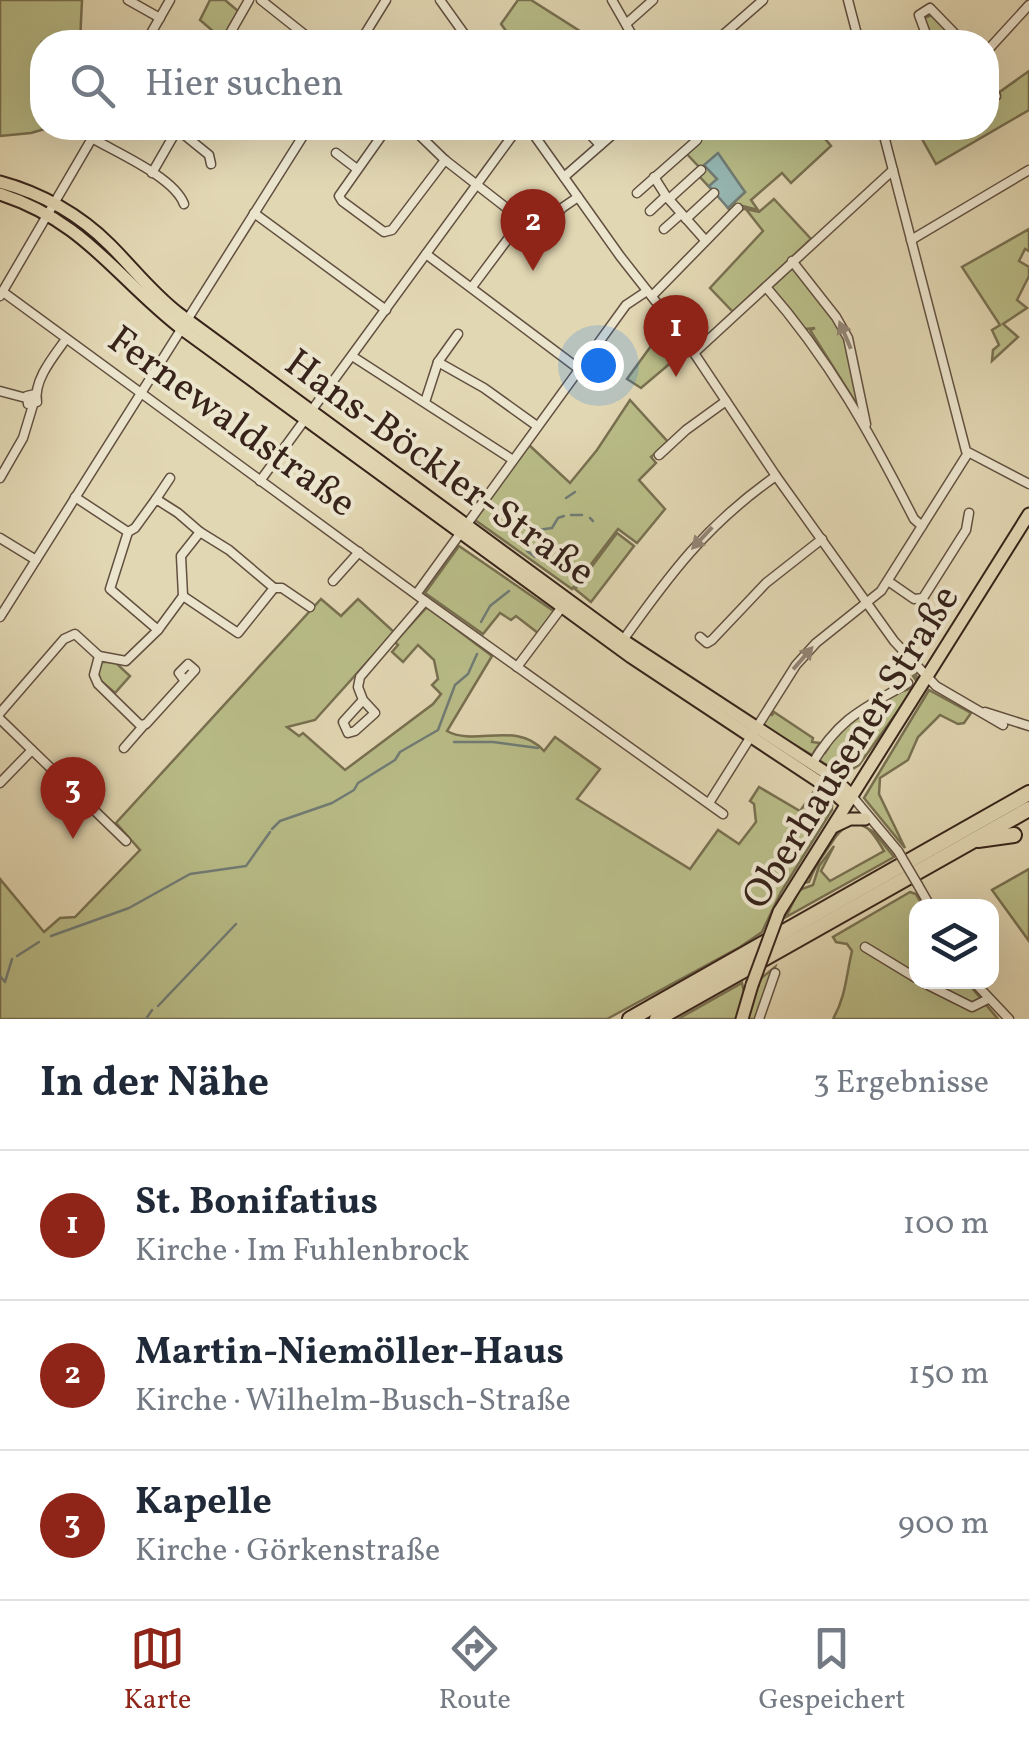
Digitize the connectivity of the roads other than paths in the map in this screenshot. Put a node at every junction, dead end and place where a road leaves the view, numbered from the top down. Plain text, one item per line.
1 (128, 0) edge
2 (170, 0) edge
3 (249, 0) edge
4 (261, 0) edge
5 (386, 0) edge
6 (440, 0) edge
7 (612, 0) edge
8 (652, 0) edge
9 (763, 0) edge
10 (848, 0) edge
11 (1028, 2) edge
12 (160, 18) junction
13 (626, 24) junction
14 (153, 30) edge
15 (232, 30) edge
16 (299, 30) edge
17 (367, 30) edge
18 (461, 30) edge
19 (629, 30) edge
20 (729, 30) edge
21 (857, 30) edge
22 (925, 30) edge
23 (951, 30) edge
24 (999, 40) edge
25 (91, 140) edge
26 (95, 140) edge
27 (170, 140) edge
28 (191, 140) edge
29 (300, 140) edge
30 (379, 140) edge
31 (424, 140) edge
32 (509, 140) edge
33 (538, 140) edge
34 (595, 140) edge
35 (607, 140) edge
36 (696, 140) dead end
37 (885, 140) edge
38 (600, 146) junction
39 (336, 154) dead end
40 (445, 160) junction
41 (212, 164) dead end
42 (357, 169) junction
43 (701, 170) dead end
44 (893, 170) junction
45 (1029, 170) edge
46 (152, 173) junction
47 (564, 177) junction
48 (654, 177) junction
49 (0, 182) edge
50 (476, 186) junction
51 (637, 192) dead end
52 (714, 193) dead end
53 (0, 194) edge
54 (578, 198) junction
55 (668, 198) junction
56 (184, 204) dead end
57 (52, 208) junction
58 (738, 208) dead end
59 (650, 211) dead end
60 (254, 213) junction
61 (684, 217) junction
62 (664, 229) dead end
63 (544, 232) dead end
64 (705, 240) junction
65 (910, 240) junction
66 (426, 254) junction
67 (792, 261) junction
68 (766, 287) junction
69 (472, 288) junction
70 (2, 294) edge
71 (649, 294) junction
72 (386, 310) junction
73 (185, 324) junction
74 (458, 334) dead end
75 (66, 339) junction
76 (695, 352) junction
77 (352, 356) junction
78 (438, 362) junction
79 (579, 369) junction
80 (0, 391) edge
81 (141, 394) junction
82 (31, 399) junction
83 (425, 402) junction
84 (726, 402) junction
85 (309, 415) junction
86 (866, 424) junction
87 (537, 426) junction
88 (968, 453) junction
89 (659, 454) dead end
90 (513, 460) junction
91 (776, 476) junction
92 (0, 478) edge
93 (170, 478) dead end
94 (260, 481) junction
95 (1029, 484) edge
96 (75, 498) junction
97 (156, 499) junction
98 (969, 513) dead end
99 (1029, 514) edge
100 (922, 526) junction
101 (462, 528) junction
102 (128, 532) junction
103 (200, 532) junction
104 (0, 538) edge
105 (822, 539) junction
106 (359, 552) junction
107 (36, 560) junction
108 (888, 581) junction
109 (333, 582) dead end
110 (274, 588) junction
111 (417, 593) junction
112 (183, 596) junction
113 (425, 602) junction
114 (867, 604) junction
115 (310, 607) dead end
116 (562, 607) junction
117 (0, 617) edge
118 (158, 630) junction
119 (700, 638) dead end
120 (620, 644) junction
121 (98, 656) junction
122 (517, 666) junction
123 (929, 678) junction
124 (186, 681) dead end
125 (908, 683) dead end
126 (363, 700) junction
127 (981, 710) junction
128 (0, 716) edge
129 (144, 725) junction
130 (1004, 725) dead end
131 (1029, 726) edge
132 (751, 732) junction
133 (124, 748) dead end
134 (32, 750) junction
135 (812, 764) junction
136 (869, 771) junction
137 (834, 778) junction
138 (0, 783) edge
139 (1029, 794) edge
140 (849, 800) junction
141 (710, 803) junction
142 (1029, 809) edge
143 (723, 814) dead end
144 (865, 819) junction
145 (830, 829) junction
146 (883, 832) junction
147 (1014, 835) dead end
148 (126, 841) dead end
149 (972, 841) junction
150 (903, 850) junction
151 (882, 876) junction
152 (926, 899) edge
153 (864, 948) dead end
154 (775, 974) dead end
155 (909, 974) edge
156 (937, 989) edge
157 (979, 989) edge
158 (988, 1000) junction
159 (630, 1019) edge
160 (657, 1019) edge
161 (742, 1019) edge
162 (759, 1019) edge
163 (1008, 1019) edge

1 - 12 street
2 - 12 street
3 - 15 street
4 - 16 street
5 - 17 street
6 - 18 street
7 - 13 street
8 - 13 street
9 - 20 street
10 - 21 street
11 - 24 street
12 - 14 street
13 - 19 street
22 - 23 street
25 - 57 street
26 - 46 street
27 - 46 street
28 - 41 street
29 - 60 street
30 - 42 street
31 - 40 street
32 - 50 street
33 - 47 street
34 - 38 street
35 - 38 street
36 - 48 street
37 - 44 street
38 - 47 street
39 - 42 street
40 - 42 street
40 - 50 street
43 - 55 street
44 - 65 street
44 - 67 street
45 - 65 street
46 - 56 street
47 - 54 street
48 - 51 street
48 - 55 street
49 - 57 main road, Hans-Böckler-Straße
50 - 66 street
50 - 69 street
52 - 61 street
53 - 57 main road, Hans-Böckler-Straße
54 - 63 street
54 - 71 street
55 - 59 street
55 - 61 street
57 - 70 street
57 - 73 main road, Hans-Böckler-Straße
58 - 64 street
60 - 72 street
60 - 73 street
61 - 62 street
61 - 64 street
64 - 71 street
65 - 88 street
66 - 69 street
66 - 72 street
67 - 68 street
86 -> 67 street
68 - 76 street
68 - 86 street
69 - 79 street
70 - 75 street, Fernewaldstraße
71 - 76 street
71 - 79 street
72 - 77 street
73 - 81 street
73 - 85 main road, Hans-Böckler-Straße
74 - 78 street
75 - 81 street, Fernewaldstraße
75 - 82 street
76 - 84 street
77 - 83 street
77 - 85 street
78 - 83 street
78 - 87 street
79 - 87 street
80 - 82 street
81 - 94 street, Fernewaldstraße
81 - 96 street
82 - 92 street
83 - 90 street
84 - 89 street
84 - 91 street
85 - 94 street
85 - 101 main road, Hans-Böckler-Straße
86 - 100 street
87 - 90 street
88 - 95 street
88 - 100 street
90 - 101 street
91 - 105 street
91 -> 120 street
93 - 97 street
94 - 106 street, Fernewaldstraße
96 - 102 street
96 - 107 street
97 - 102 street
97 - 103 street
98 - 108 street
99 - 123 main road, Oberhausener Straße
100 - 108 street
101 - 111 street
101 - 116 main road, Hans-Böckler-Straße
101 - 120 main road, Hans-Böckler-Straße
102 - 118 street
103 - 110 street
103 - 112 street
104 - 107 street
105 - 114 street
105 - 119 street
106 - 109 street
106 - 111 street, Fernewaldstraße
107 - 117 street
108 - 114 street
110 - 112 street
110 - 115 street
111 - 113 street, Fernewaldstraße
112 - 118 street
113 - 122 street, Fernewaldstraße
113 - 126 street
114 - 123 street
132 -> 114 street
116 - 120 main road, Hans-Böckler-Straße
116 - 122 street, Hans-Böckler-Straße
118 - 121 street
120 - 132 main road, Hans-Böckler-Straße
121 - 128 street
121 - 129 street
122 - 141 street, Fernewaldstraße
123 - 127 street
123 - 136 main road, Oberhausener Straße
124 - 129 street
125 - 135 street, Oberhausener Straße
126 - 126 street
127 - 130 street
127 - 131 street
128 - 134 street
129 - 133 street
132 - 135 main road, Hans-Böckler-Straße
132 - 140 main road, Hans-Böckler-Straße
132 - 141 street
134 - 138 street
134 - 148 street
135 - 137 main road, Hans-Böckler-Straße
136 - 137 main road
136 - 140 main road, Oberhausener Straße
137 - 140 main road, Hans-Böckler-Straße
139 - 151 highway
140 - 144 street
140 - 145 main road, Oberhausener Straße
140 - 146 street
141 - 143 street, Fernewaldstraße
142 - 149 highway
144 - 145 main road
144 - 146 street
145 - 161 main road, Oberhausener Straße, bridge
146 - 150 street
147 - 149 highway
149 - 160 highway
150 - 151 highway
150 - 152 street, bridge
151 - 159 highway
153 - 155 street
154 - 162 street, Oberhausener Straße
156 - 158 street
157 - 158 street
158 - 163 street

